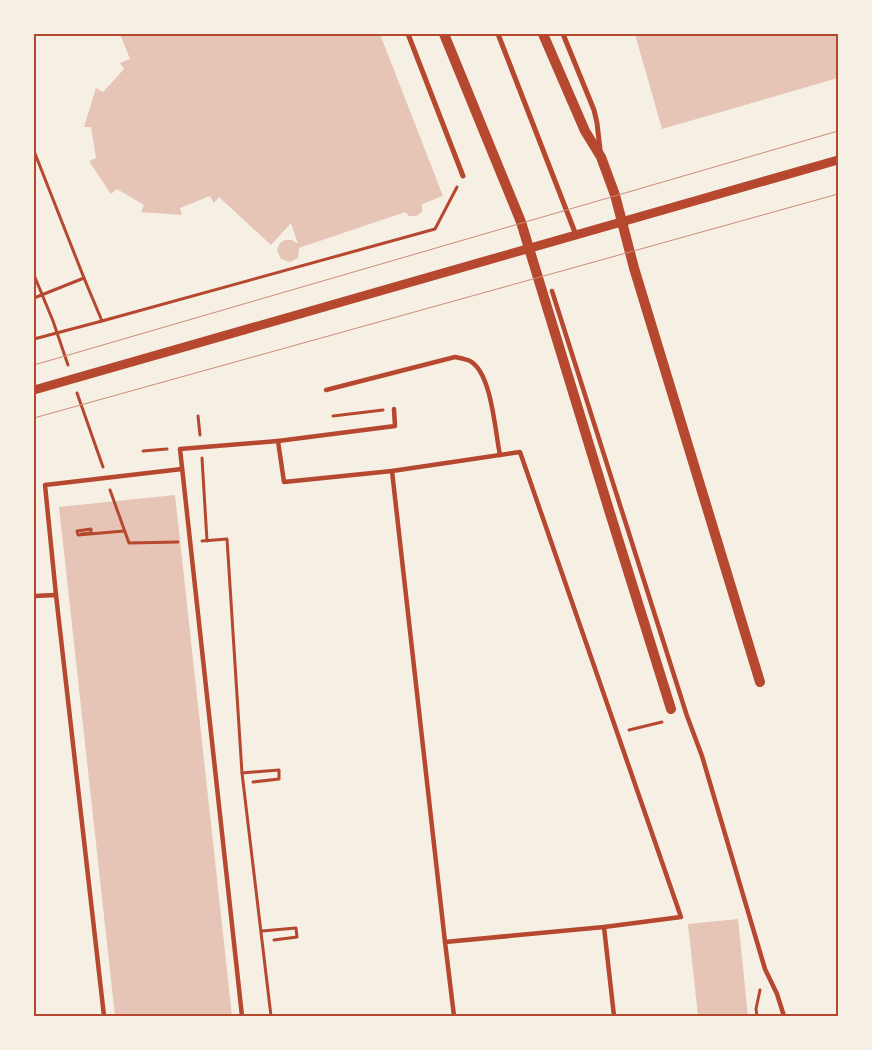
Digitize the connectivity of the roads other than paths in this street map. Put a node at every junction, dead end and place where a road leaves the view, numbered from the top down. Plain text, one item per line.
1 (408, 34) edge
2 (444, 34) edge
3 (498, 34) edge
4 (543, 34) edge
5 (563, 34) edge
6 (601, 157) junction
7 (838, 160) edge
8 (463, 176) road end
9 (622, 222) junction
10 (576, 236) junction
11 (529, 248) junction
12 (552, 291) dead end
13 (34, 390) edge
14 (326, 390) dead end
15 (394, 409) road end
16 (278, 441) junction
17 (500, 455) junction
18 (182, 470) junction
19 (392, 471) junction
20 (56, 595) junction
21 (34, 596) edge
22 (760, 682) dead end
23 (671, 709) dead end
24 (604, 927) junction
25 (445, 942) junction
26 (104, 1016) edge
27 (242, 1016) edge
28 (454, 1016) edge
29 (614, 1016) edge
30 (784, 1016) edge

1 - 8 street
2 - 11 main road
3 - 10 street
4 - 6 main road
5 - 6 street
6 - 9 main road
7 - 9 street
9 - 10 street
9 - 22 main road
10 - 11 street
11 - 13 street
11 - 23 main road
12 - 30 street
14 - 17 street
15 - 16 street
16 - 18 street
16 - 19 street
17 - 19 street
17 - 24 street
18 - 20 street
18 - 27 street
19 - 25 street
20 - 21 street
20 - 26 street
24 - 25 street
24 - 29 street
25 - 28 street

